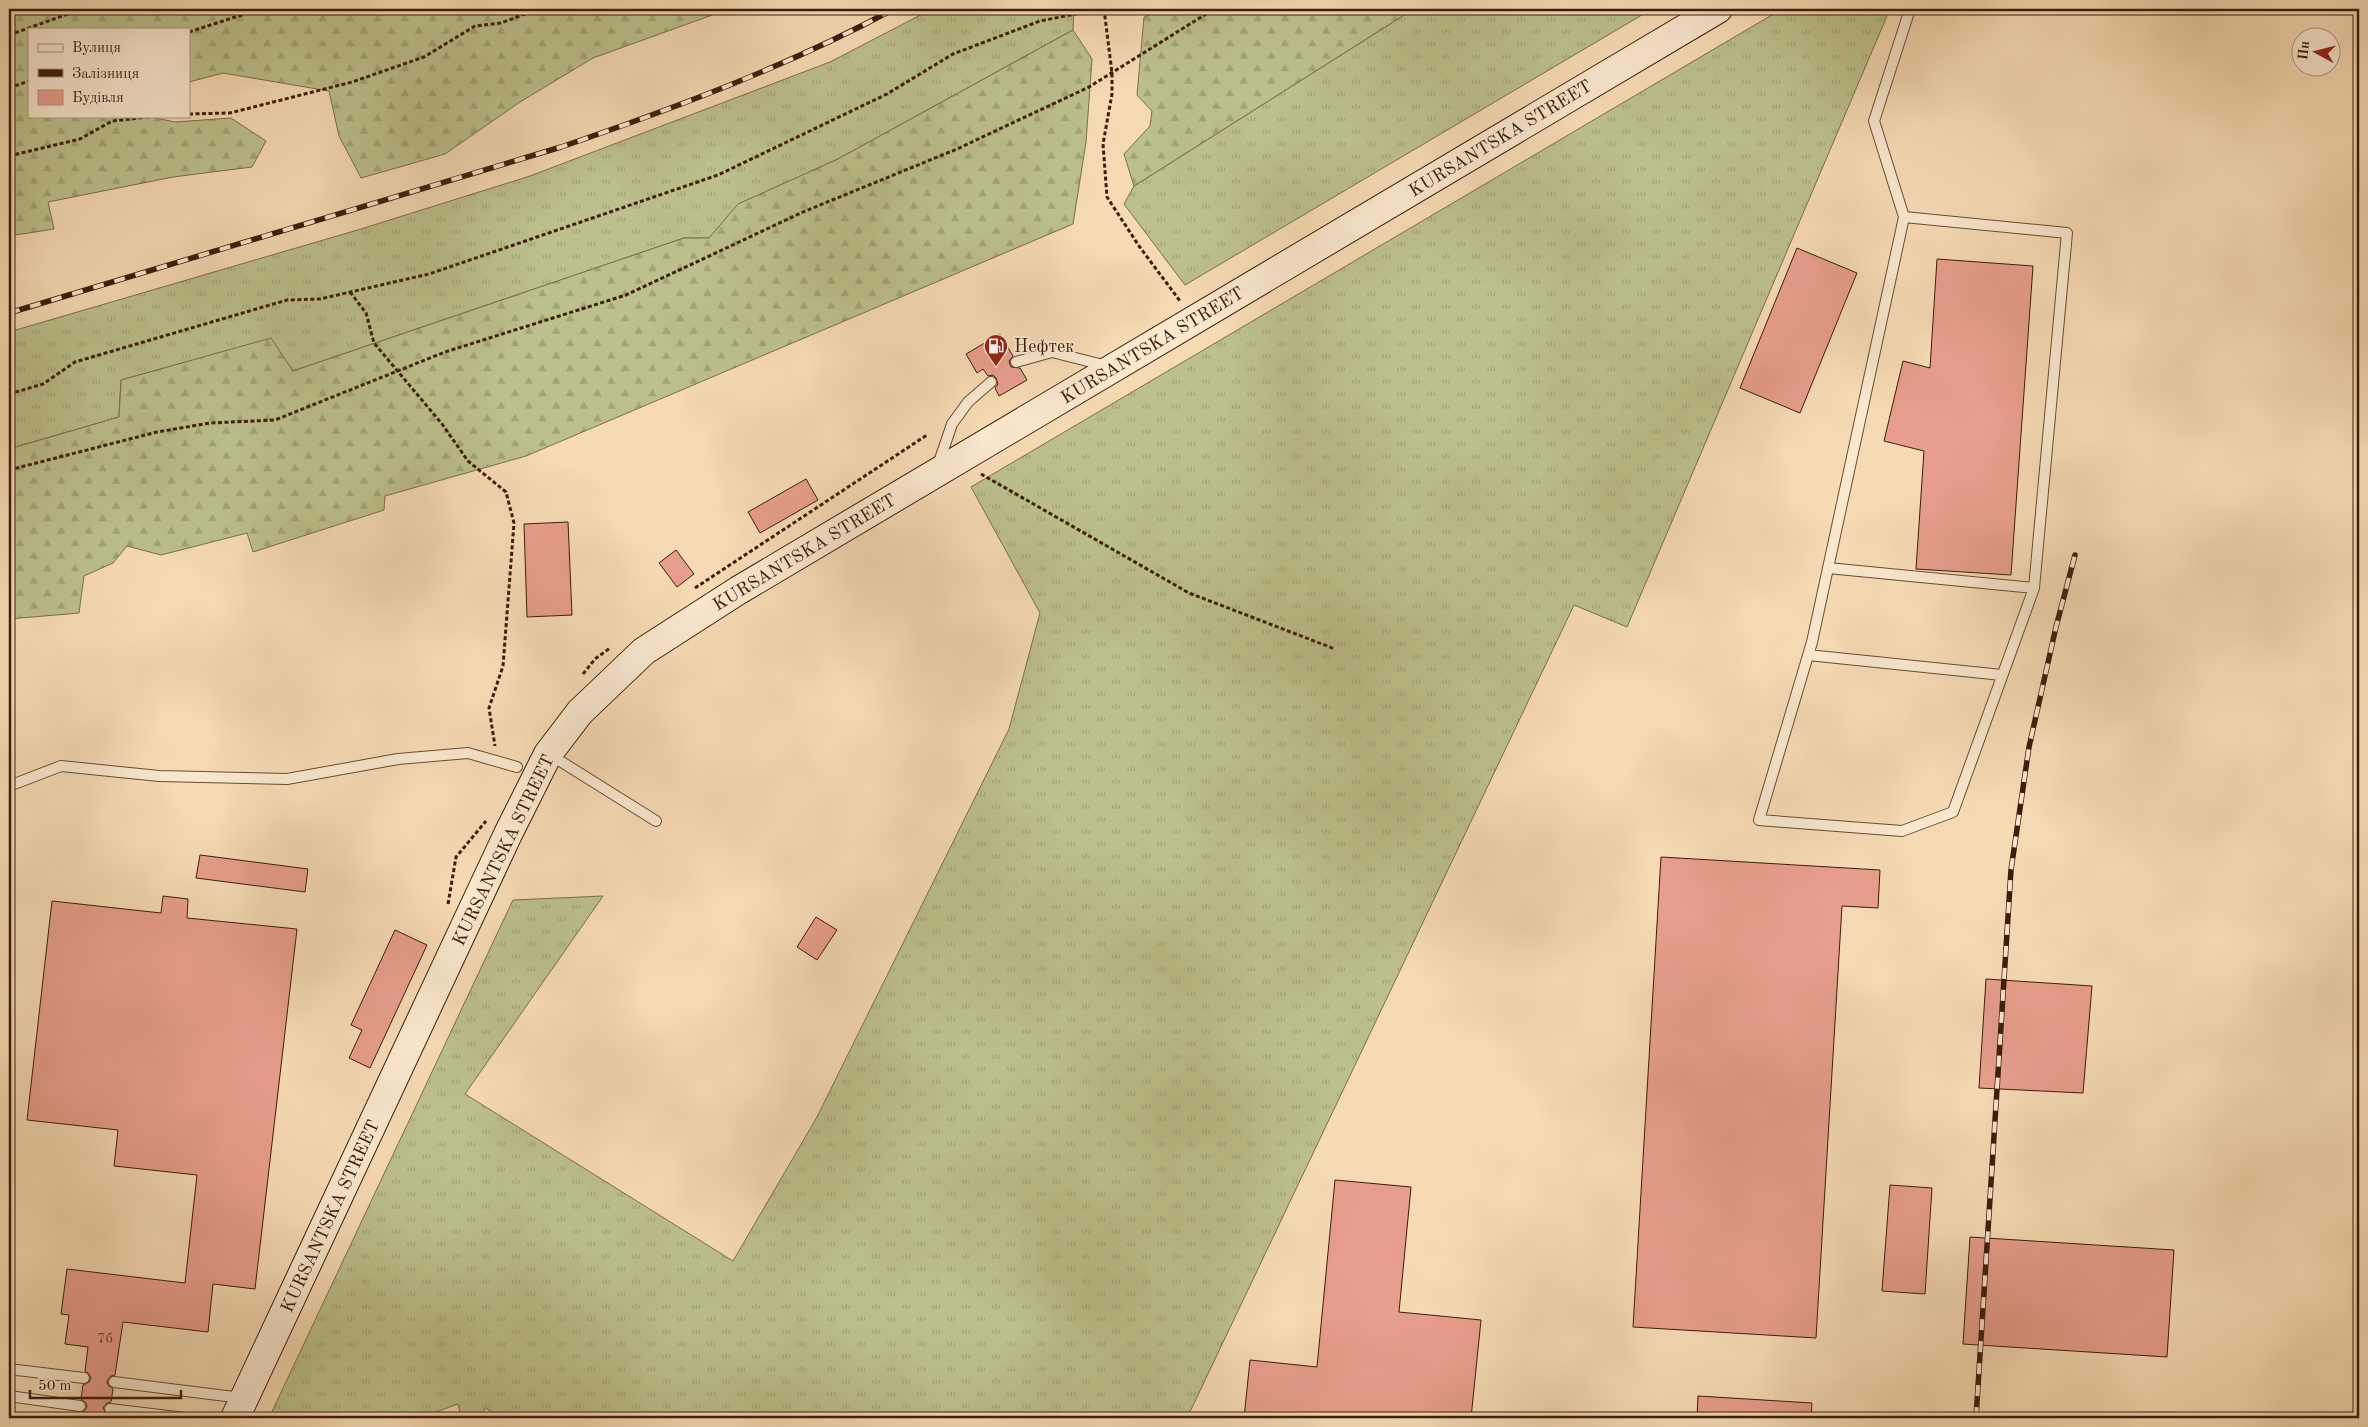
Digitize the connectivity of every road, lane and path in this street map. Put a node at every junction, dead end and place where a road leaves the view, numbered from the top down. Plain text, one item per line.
1 (82, 9) edge
2 (260, 9) edge
3 (538, 9) edge
4 (1102, 9) edge
5 (1214, 9) edge
6 (1718, 9) edge
7 (1910, 9) edge
8 (28, 28) edge
9 (29, 28) edge
10 (190, 32) edge
11 (9, 35) edge
12 (1112, 73) junction
13 (28, 81) edge
14 (9, 88) edge
15 (190, 114) edge
16 (138, 118) edge
17 (9, 156) edge
18 (1904, 217) junction
19 (350, 292) junction
20 (1194, 320) junction
21 (1016, 362) dead end
22 (1113, 368) junction
23 (398, 371) junction
24 (991, 382) dead end
25 (9, 394) edge
26 (946, 467) junction
27 (9, 470) edge
28 (1828, 568) junction
29 (2034, 588) junction
30 (1336, 649) dead end
31 (1808, 654) junction
32 (2002, 675) junction
33 (548, 754) junction
34 (497, 761) junction
35 (517, 767) dead end
36 (9, 786) edge
37 (656, 821) dead end
38 (9, 1371) edge
39 (84, 1378) dead end
40 (114, 1382) dead end
41 (9, 1396) edge
42 (80, 1406) dead end
43 (240, 1408) edge
44 (110, 1409) dead end
45 (185, 1418) edge

1 - 9 path
2 - 10 path
3 - 15 path
4 - 12 path
4 - 19 path
5 - 12 path
6 - 20 street, KURSANTSKA STREET
7 - 18 lane
8 - 11 path
12 - 20 path
12 - 23 path
13 - 14 path
16 - 17 path
18 - 28 lane
18 - 29 lane
19 - 23 path
19 - 25 path
20 - 22 street, KURSANTSKA STREET
21 - 22 lane
22 - 26 street, KURSANTSKA STREET
23 - 27 path
23 - 34 path
24 - 26 lane
26 - 30 path
26 - 33 street, KURSANTSKA STREET
28 - 29 lane
28 - 31 lane
29 - 32 lane
31 - 32 lane
31 - 32 lane
33 - 37 lane
33 - 43 street, KURSANTSKA STREET
34 - 35 lane
34 - 36 lane
38 - 39 lane
40 - 43 lane
41 - 42 lane
44 - 45 lane

